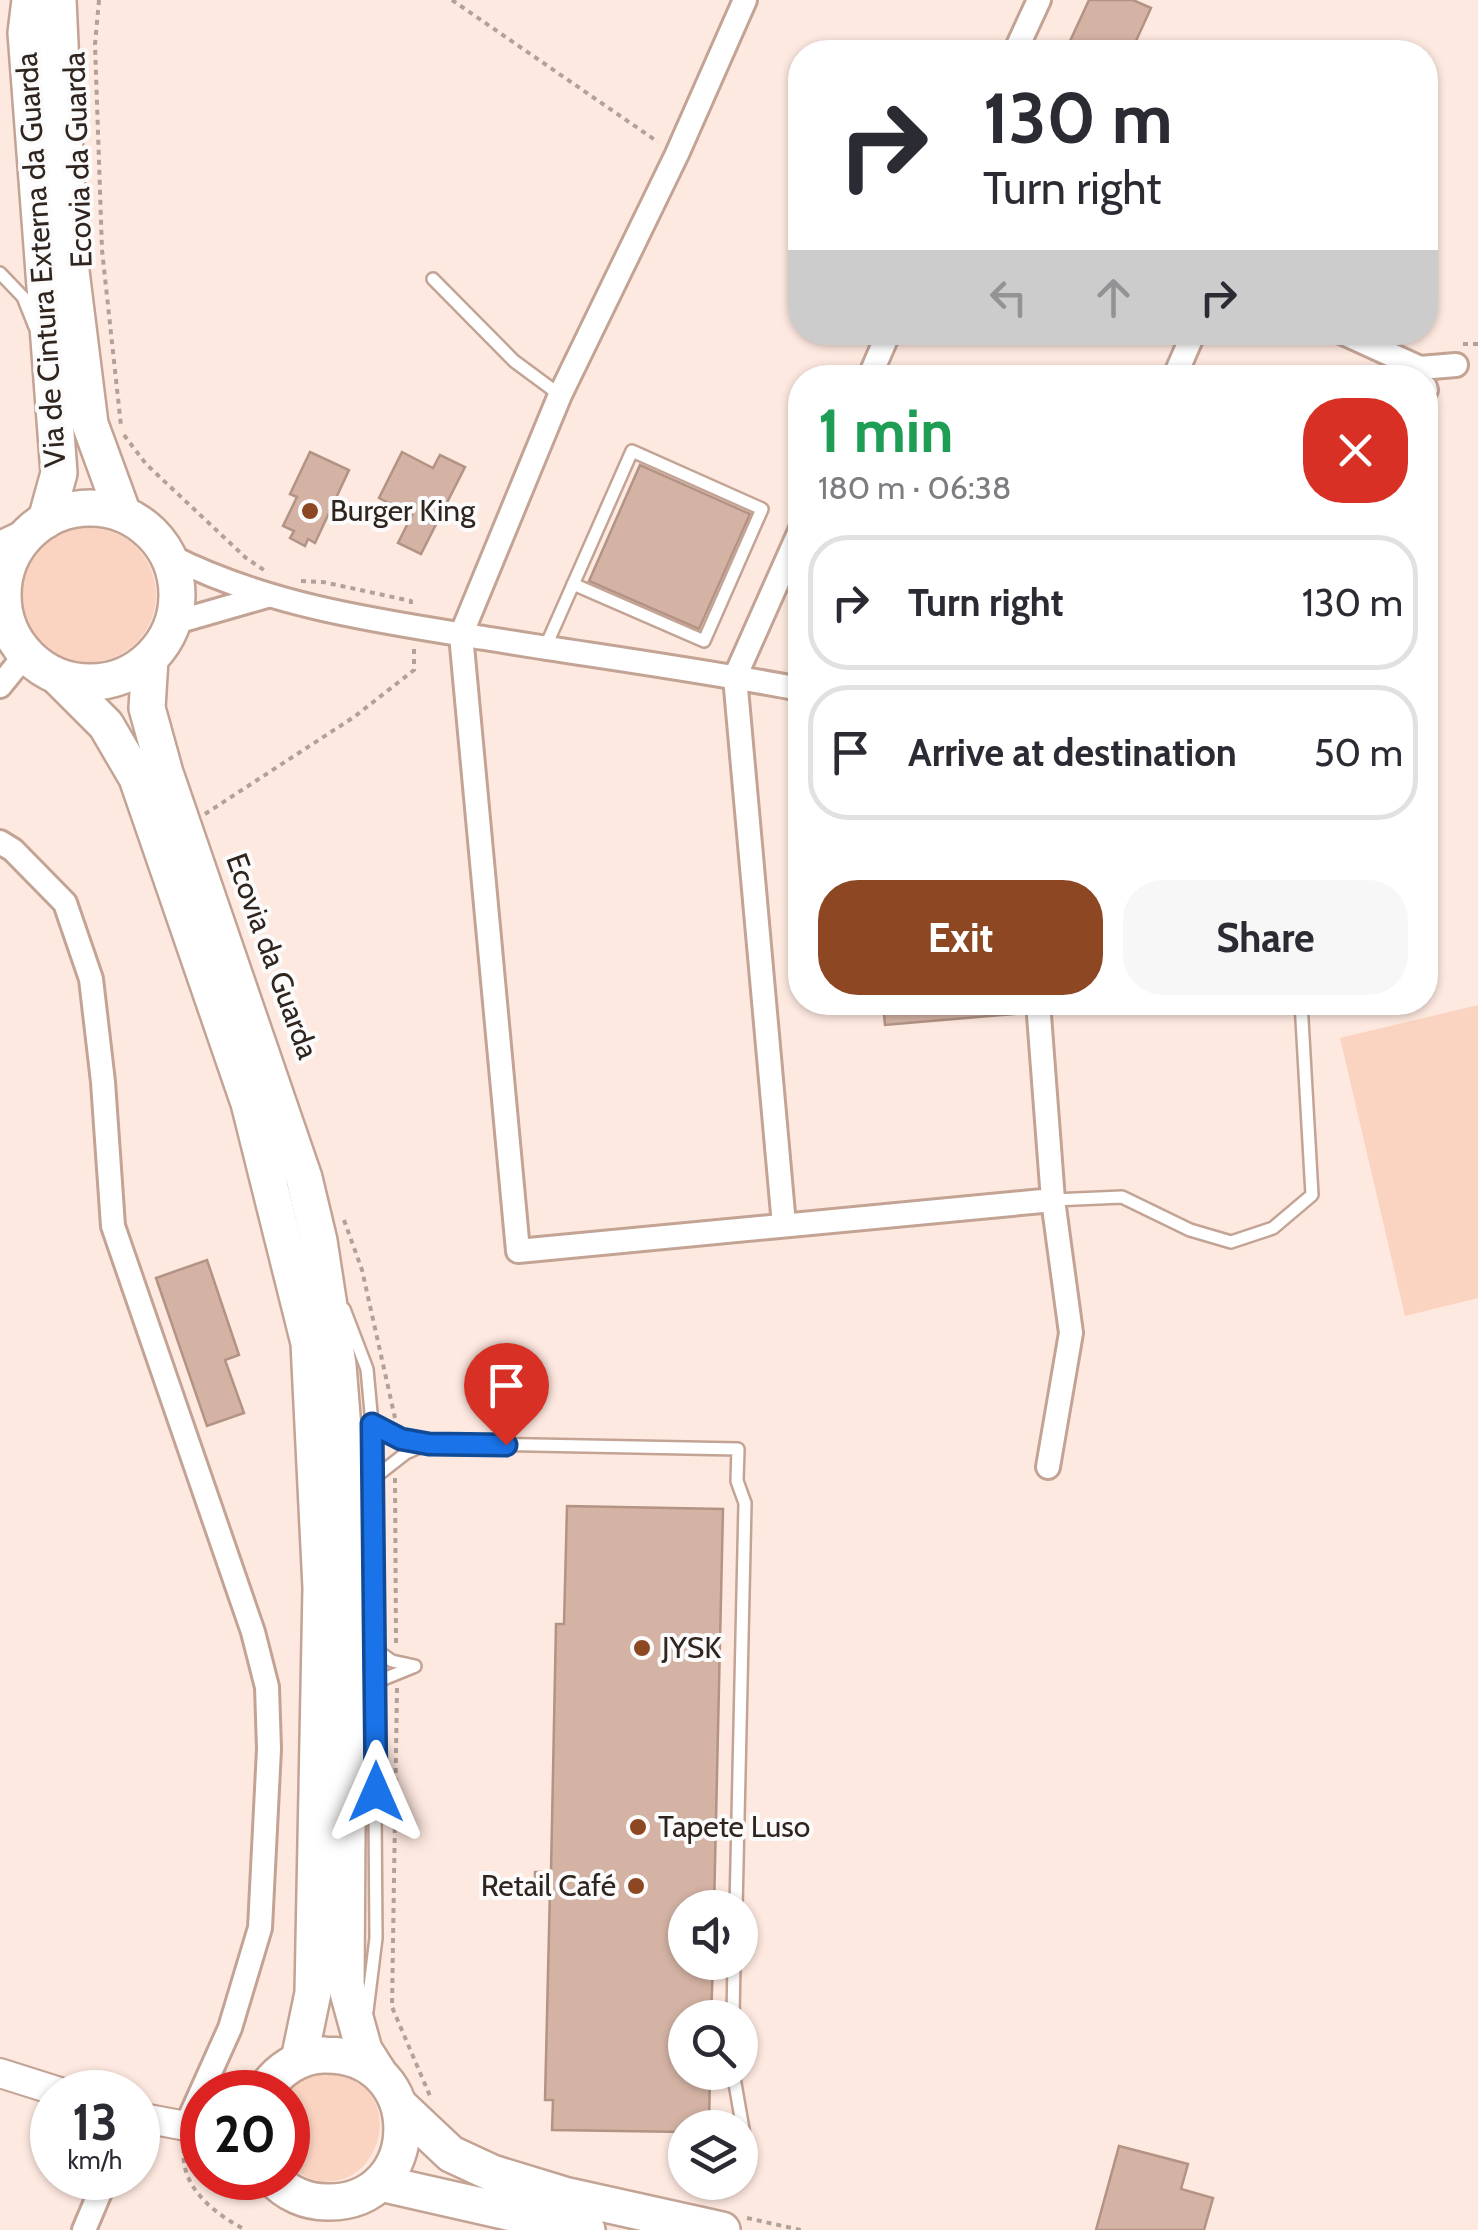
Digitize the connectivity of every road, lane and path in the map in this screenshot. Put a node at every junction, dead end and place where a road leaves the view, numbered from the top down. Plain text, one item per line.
1 (30, 0) edge
2 (58, 0) edge
3 (99, 0) edge
4 (452, 0) edge
5 (745, 0) edge
6 (1038, 0) edge
7 (1020, 40) edge
8 (677, 154) junction
9 (0, 273) edge
10 (433, 279) dead end
11 (1363, 345) edge
12 (1456, 364) dead end
13 (1398, 365) edge
14 (1438, 373) edge
15 (54, 374) junction
16 (560, 395) junction
17 (123, 514) junction
18 (23, 536) edge
19 (168, 554) junction
20 (788, 558) edge
21 (292, 580) dead end
22 (573, 584) junction
23 (272, 588) junction
24 (174, 623) junction
25 (413, 627) junction
26 (461, 634) junction
27 (11, 635) edge
28 (545, 648) junction
29 (150, 659) junction
30 (58, 677) junction
31 (735, 677) junction
32 (0, 686) edge
33 (788, 687) edge
34 (199, 818) dead end
35 (0, 842) edge
36 (1039, 1015) edge
37 (1301, 1015) edge
38 (1053, 1200) junction
39 (341, 1213) dead end
40 (784, 1226) junction
41 (318, 1242) junction
42 (372, 1424) junction
43 (395, 1436) junction
44 (429, 1444) junction
45 (395, 1462) junction
46 (1048, 1467) dead end
47 (374, 1478) junction
48 (376, 1650) junction
49 (415, 1666) dead end
50 (396, 1667) junction
51 (376, 1682) junction
52 (736, 1890) edge
53 (299, 2060) junction
54 (371, 2061) junction
55 (216, 2070) edge
56 (283, 2070) edge
57 (0, 2073) edge
58 (30, 2082) edge
59 (400, 2105) junction
60 (438, 2107) dead end
61 (380, 2183) junction
62 (97, 2200) edge
63 (206, 2200) edge
64 (310, 2200) edge
65 (84, 2230) edge
66 (246, 2230) edge
67 (586, 2230) edge
68 (722, 2230) edge

1 - 15 highway, Via de Cintura Externa da Guarda
2 - 17 highway, Via de Cintura Externa da Guarda
3 - 23 path, Ecovia da Guarda
4 - 8 path
5 - 8 street
6 - 7 street
8 - 16 street
9 - 15 lane
10 - 16 lane
11 - 13 street
12 - 14 street
15 - 18 highway, Via de Cintura Externa da Guarda
16 - 26 street
17 - 18 highway
17 - 19 highway
18 - 27 highway
19 - 23 street
19 - 24 highway
20 - 31 street
21 - 25 path
22 - 22 lane
22 - 28 lane
23 - 24 street
23 - 25 street
24 - 29 highway
25 - 26 street
25 - 34 path
26 - 28 street
26 - 40 street
27 - 30 highway
27 - 32 street
28 - 31 street
29 - 30 highway
29 - 41 highway
30 - 53 highway
31 - 33 street
31 - 40 street
35 - 55 street
36 - 38 street
37 - 38 lane
38 - 40 street
38 - 46 street
39 - 43 path
41 - 42 lane
41 - 54 highway
42 - 43 lane
42 - 47 lane
43 - 44 lane
44 - 45 lane
44 - 52 lane
45 - 47 lane
45 - 50 path
47 - 48 lane
48 - 50 lane
48 - 51 lane
49 - 50 lane
50 - 51 lane
50 - 60 path
51 - 54 lane
53 - 54 highway
53 - 56 highway
54 - 59 highway
57 - 58 street
59 - 61 highway
59 - 68 highway
61 - 64 highway
61 - 67 highway
62 - 65 street
63 - 66 path

